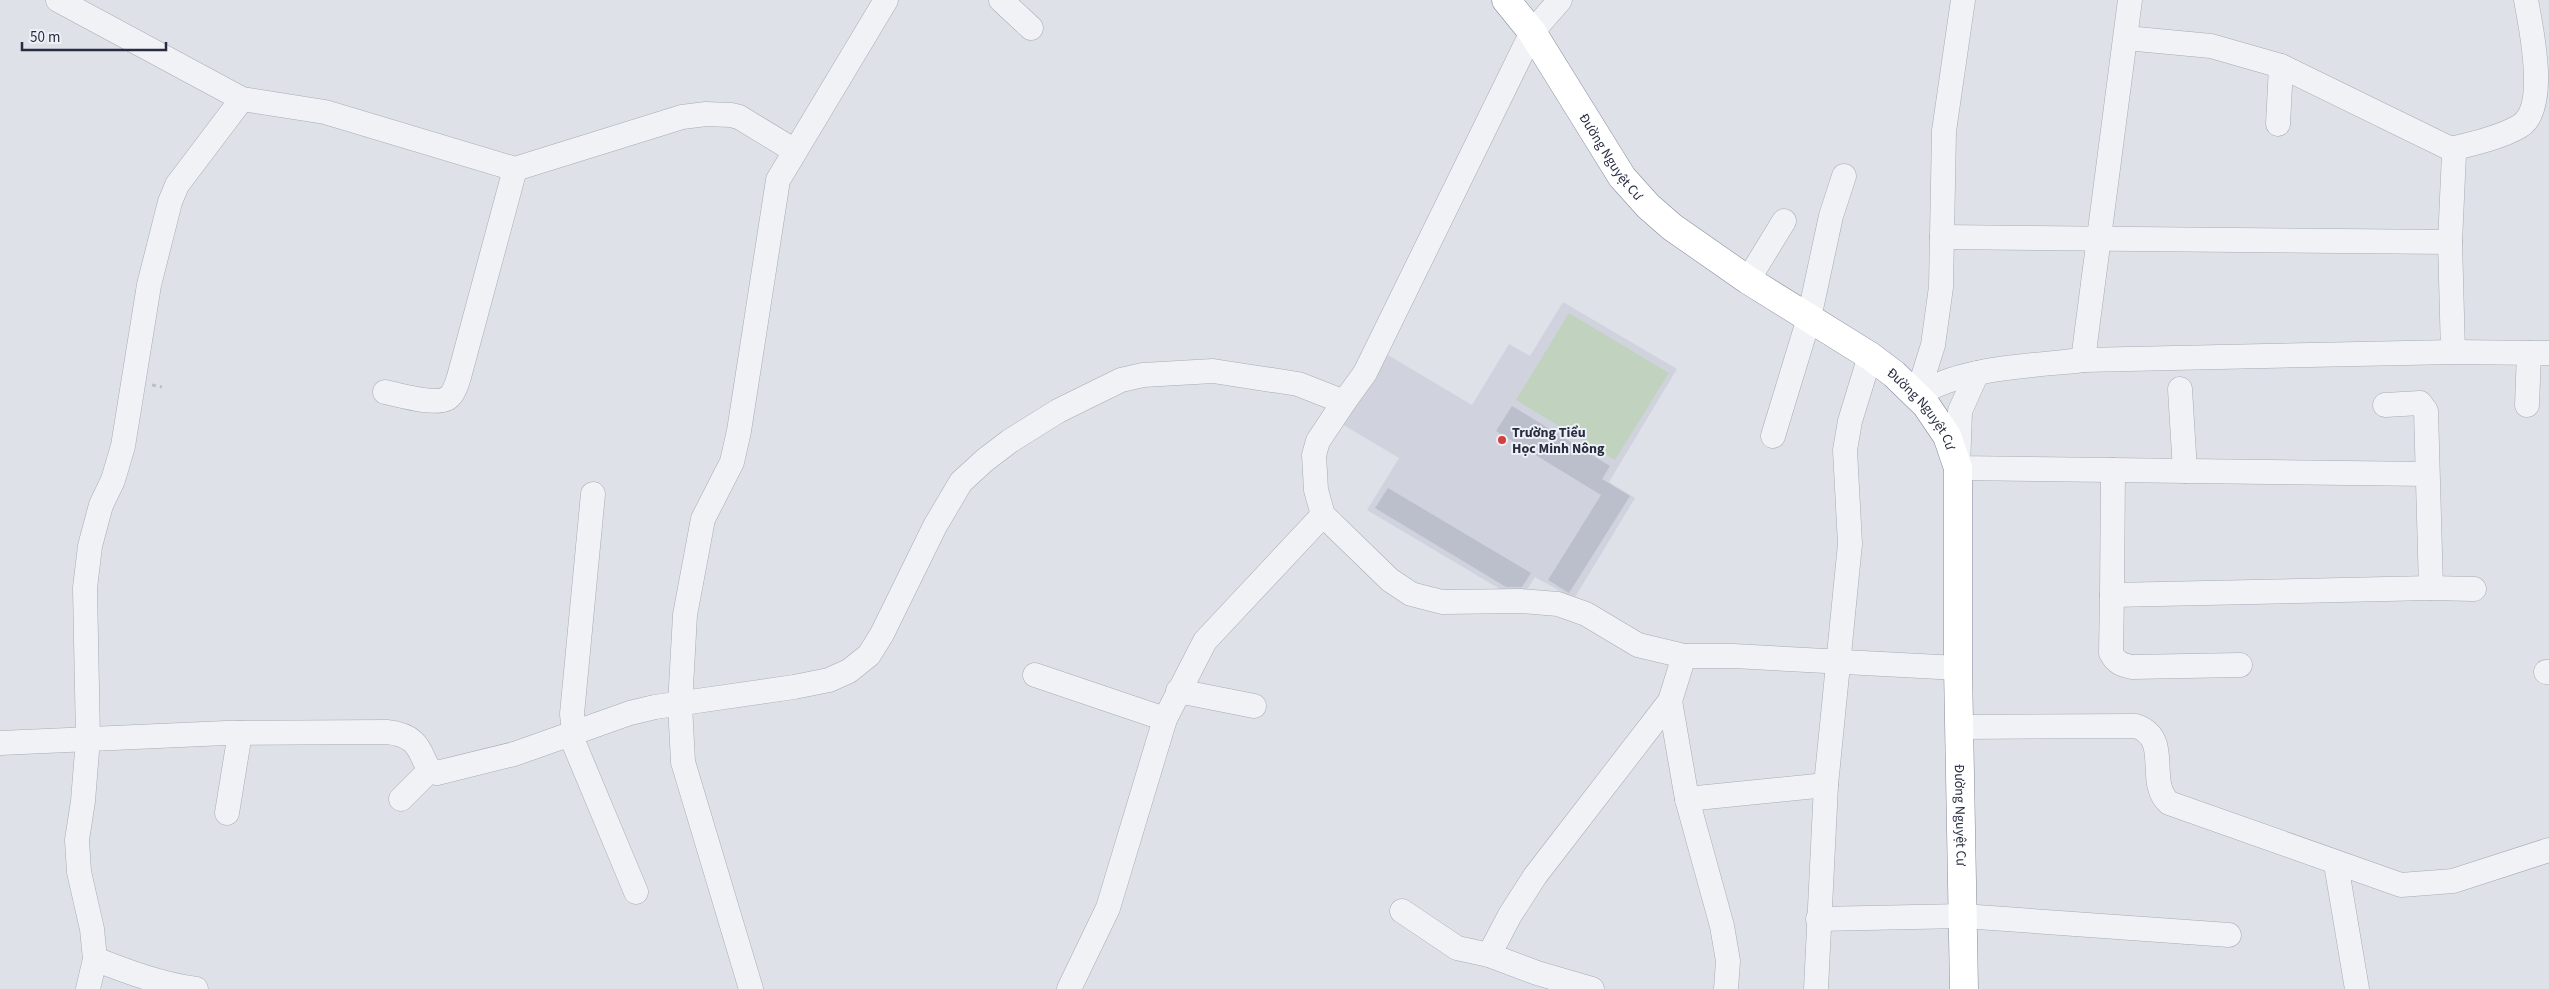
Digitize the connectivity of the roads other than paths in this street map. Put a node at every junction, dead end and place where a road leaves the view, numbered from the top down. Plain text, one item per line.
1 (58, 0) edge
2 (886, 0) edge
3 (1001, 0) edge
4 (1506, 0) edge
5 (1560, 0) edge
6 (1963, 0) edge
7 (2130, 0) edge
8 (2526, 0) edge
9 (1031, 28) dead end
10 (1532, 32) junction
11 (2126, 38) junction
12 (2281, 66) junction
13 (242, 98) junction
14 (2278, 124) dead end
15 (2451, 149) junction
16 (795, 151) junction
17 (514, 169) junction
18 (1844, 176) dead end
19 (1784, 221) dead end
20 (1942, 237) junction
21 (2099, 240) junction
22 (2450, 242) junction
23 (1748, 280) junction
24 (1809, 318) junction
25 (2453, 352) junction
26 (2539, 353) edge
27 (1870, 356) junction
28 (2083, 360) junction
29 (1977, 374) junction
30 (2180, 389) dead end
31 (385, 392) dead end
32 (1917, 396) junction
33 (1344, 402) junction
34 (2385, 405) dead end
35 (2527, 405) dead end
36 (1773, 436) dead end
37 (1958, 468) junction
38 (2113, 470) junction
39 (2185, 471) junction
40 (2427, 474) junction
41 (592, 494) dead end
42 (1324, 515) junction
43 (2431, 588) junction
44 (2474, 589) dead end
45 (2112, 595) junction
46 (1684, 656) junction
47 (1839, 661) junction
48 (2240, 665) dead end
49 (1958, 668) junction
50 (1035, 675) dead end
51 (1178, 691) junction
52 (1670, 701) junction
53 (680, 705) junction
54 (1254, 706) dead end
55 (1165, 719) junction
56 (1960, 727) junction
57 (240, 733) junction
58 (572, 733) junction
59 (88, 739) junction
60 (0, 743) edge
61 (430, 770) junction
62 (1826, 785) junction
63 (402, 799) dead end
64 (1687, 799) junction
65 (227, 813) dead end
66 (2549, 850) edge
67 (2336, 864) junction
68 (636, 892) dead end
69 (1402, 911) dead end
70 (1964, 916) junction
71 (1818, 919) junction
72 (2228, 935) dead end
73 (1489, 955) junction
74 (95, 959) junction
75 (88, 989) edge
76 (196, 989) edge
77 (751, 989) edge
78 (1069, 989) edge
79 (1592, 989) edge
80 (1726, 989) edge
81 (1816, 989) edge
82 (1964, 989) edge
83 (2357, 989) edge

1 - 13 street
2 - 16 street
3 - 9 street
4 - 10 highway, Đường Nguyệt Cư
5 - 10 street
6 - 20 street
7 - 11 street
8 - 15 street
10 - 23 highway, Đường Nguyệt Cư
10 - 33 street
11 - 12 street
11 - 21 street
12 - 14 street
12 - 15 street
13 - 17 street
13 - 59 street
15 - 22 street
16 - 17 street
16 - 53 street
17 - 31 street
18 - 24 street
19 - 23 street
20 - 21 street
20 - 32 street
21 - 22 street
21 - 28 street
22 - 25 street
23 - 24 highway, Đường Nguyệt Cư
24 - 27 highway, Đường Nguyệt Cư
24 - 36 street
25 - 26 street
25 - 28 street
26 - 35 street
27 - 32 highway, Đường Nguyệt Cư
27 - 47 street
28 - 29 street
29 - 32 street
29 - 37 street
30 - 39 street
32 - 37 highway, Đường Nguyệt Cư
33 - 42 street
33 - 53 street
34 - 40 street
37 - 38 street
37 - 49 highway, Đường Nguyệt Cư
38 - 39 street
38 - 45 street
39 - 40 street
40 - 43 street
41 - 58 street
42 - 46 street
42 - 51 street
43 - 44 street
43 - 45 street
45 - 48 street
46 - 47 street
46 - 52 street
47 - 49 street
47 - 62 street
49 - 56 highway, Đường Nguyệt Cư
50 - 55 street
51 - 54 street
51 - 55 street
52 - 64 street
52 - 73 street
53 - 58 street
53 - 77 street
55 - 78 street
56 - 67 street
56 - 70 highway, Đường Nguyệt Cư
57 - 59 street
57 - 61 street
57 - 65 street
58 - 61 street
58 - 68 street
59 - 60 street
59 - 74 street
61 - 63 street
62 - 64 street
62 - 71 street
64 - 80 street
66 - 67 street
67 - 83 street
69 - 73 street
70 - 71 street
70 - 72 street
70 - 82 highway, Đường Nguyệt Cư
71 - 81 street
73 - 79 street
74 - 75 street
74 - 76 street

